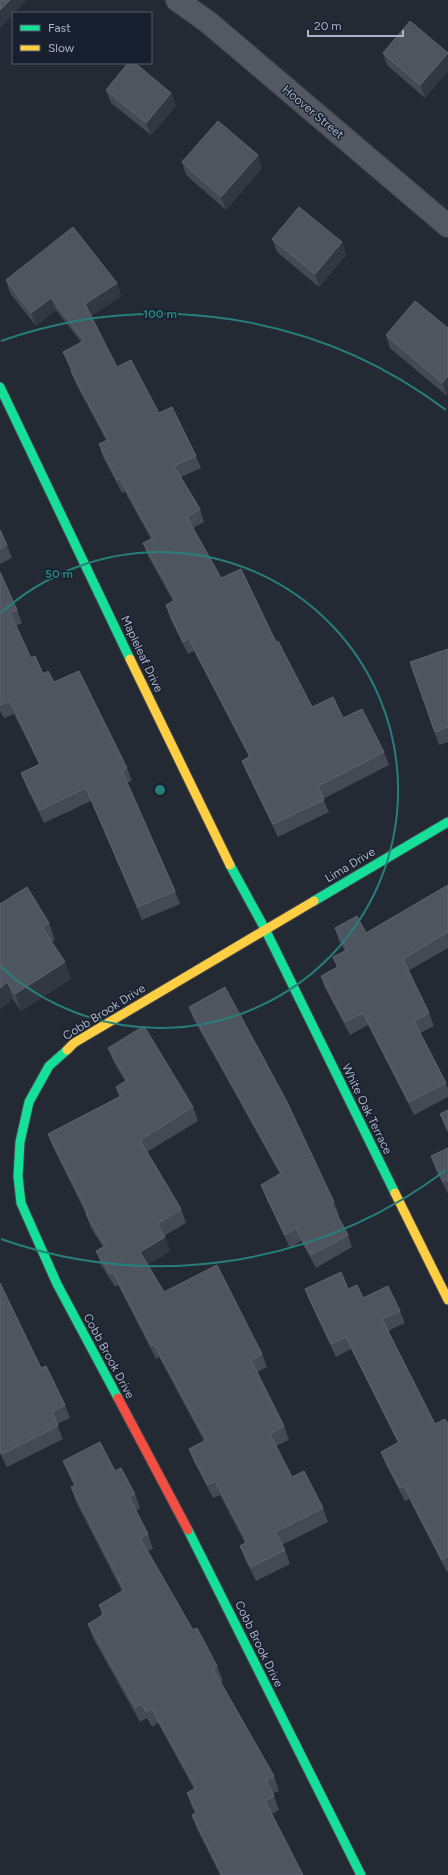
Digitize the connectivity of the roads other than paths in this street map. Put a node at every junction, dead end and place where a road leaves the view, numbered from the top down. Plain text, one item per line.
1 (177, 0) edge
2 (448, 226) edge
3 (0, 387) edge
4 (448, 822) edge
5 (265, 929) junction
6 (448, 1300) edge
7 (361, 1875) edge

1 - 2 street, Hoover Street
3 - 5 street, Mapleleaf Drive
4 - 5 street, Lima Drive
5 - 6 street, White Oak Terrace
5 - 7 street, Cobb Brook Drive

